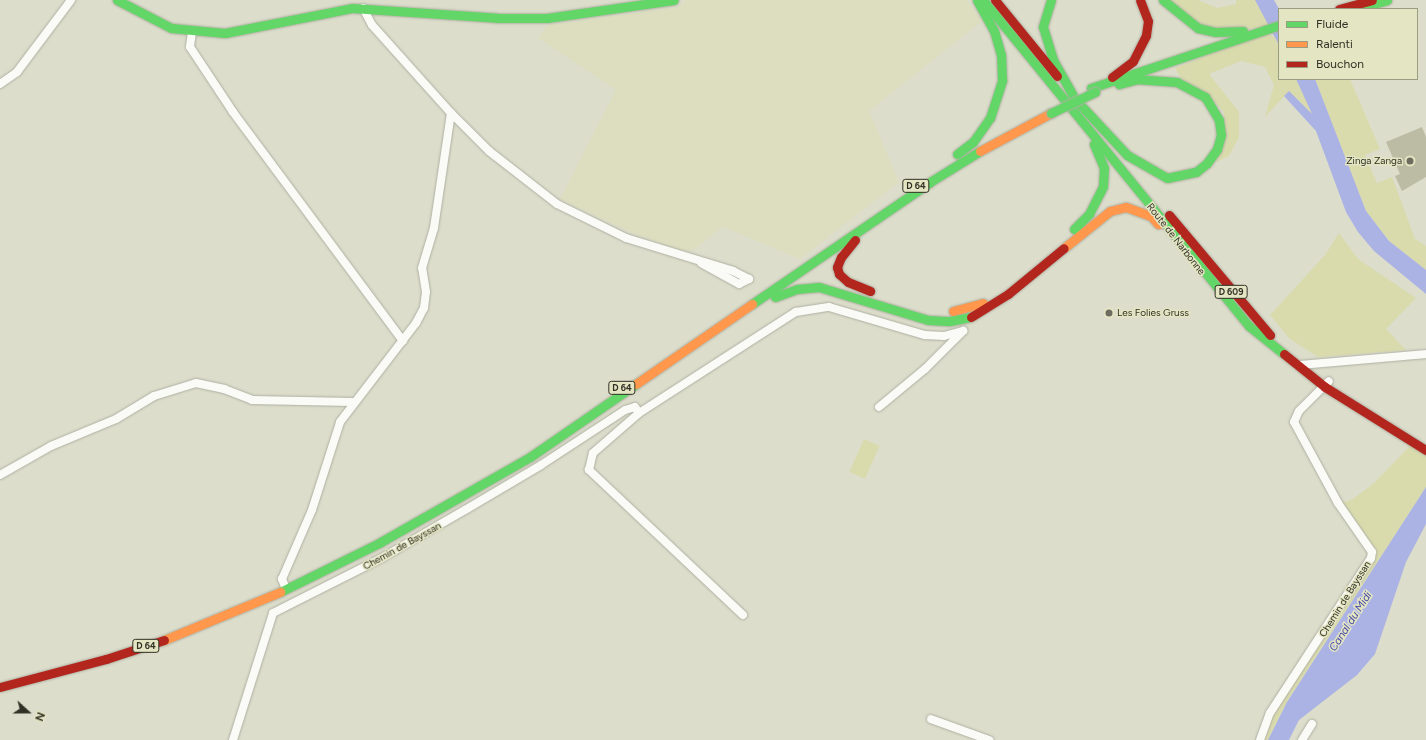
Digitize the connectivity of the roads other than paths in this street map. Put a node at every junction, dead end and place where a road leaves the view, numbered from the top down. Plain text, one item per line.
1 (71, 0) edge
2 (117, 0) edge
3 (617, 0) edge
4 (674, 0) edge
5 (977, 0) edge
6 (983, 0) edge
7 (995, 0) edge
8 (1051, 0) edge
9 (1140, 0) edge
10 (1163, 0) edge
11 (1372, 0) edge
12 (1387, 0) edge
13 (665, 1) edge
14 (363, 8) junction
15 (1343, 8) edge
16 (1358, 8) edge
17 (590, 12) junction
18 (1278, 25) edge
19 (1278, 30) edge
20 (1265, 31) junction
21 (192, 32) junction
22 (0, 84) edge
23 (1119, 84) junction
24 (1093, 90) junction
25 (1075, 99) junction
26 (1049, 110) junction
27 (451, 113) junction
28 (1081, 120) junction
29 (930, 182) junction
30 (896, 198) junction
31 (700, 263) junction
32 (1203, 272) junction
33 (982, 303) junction
34 (960, 310) junction
35 (971, 317) junction
36 (963, 331) junction
37 (403, 341) junction
38 (695, 345) junction
39 (1426, 354) edge
40 (1292, 364) junction
41 (1309, 367) junction
42 (1327, 384) junction
43 (352, 402) junction
44 (878, 407) dead end
45 (639, 412) junction
46 (1426, 443) edge
47 (1426, 450) edge
48 (0, 475) edge
49 (483, 484) junction
50 (286, 589) junction
51 (744, 615) dead end
52 (0, 687) edge
53 (931, 719) dead end
54 (1312, 724) dead end
55 (233, 740) edge
56 (989, 740) edge
57 (1260, 740) edge
58 (1302, 740) edge

1 - 22 street
2 - 21 main road
3 - 17 main road
4 - 13 main road
5 - 30 main road
6 - 28 main road, Route de Narbonne / D 609
7 - 25 main road, Route de Narbonne / D 609
8 - 25 main road
9 - 24 main road
10 - 20 main road
11 - 15 main road
12 - 16 main road
13 - 17 main road
14 - 17 main road
14 - 21 main road
14 - 27 street
18 - 20 main road, D 64
19 - 20 main road, D 64
20 - 23 main road, D 64
20 - 24 main road, D 64
21 - 37 street
23 - 24 main road, D 64
23 - 25 main road
24 - 26 main road, D 64, bridge
25 - 41 main road, Route de Narbonne / D 609
26 - 29 main road, D 64
26 - 30 main road, D 64
27 - 31 street
27 - 37 street
28 - 32 main road, Route de Narbonne / D 609
28 - 33 main road
29 - 34 main road
29 - 38 main road, D 64
30 - 49 main road, D 64
31 - 31 street
32 - 35 main road
32 - 40 main road, Route de Narbonne / D 609
33 - 34 main road
33 - 35 street
34 - 35 street
35 - 36 street
35 - 38 main road
36 - 44 street
36 - 45 street
37 - 43 street
38 - 49 main road, D 64
39 - 41 street
40 - 41 street
40 - 42 main road, Route de Narbonne / D 609
41 - 42 main road, Route de Narbonne / D 609
42 - 46 main road, Route de Narbonne / D 609
42 - 47 main road, Route de Narbonne / D 609
42 - 57 street, Chemin de Bayssan
43 - 48 street
43 - 50 street
45 - 51 street
45 - 55 street, Chemin de Bayssan
49 - 50 main road, D 64
50 - 52 main road, D 64
53 - 56 street
54 - 58 street

